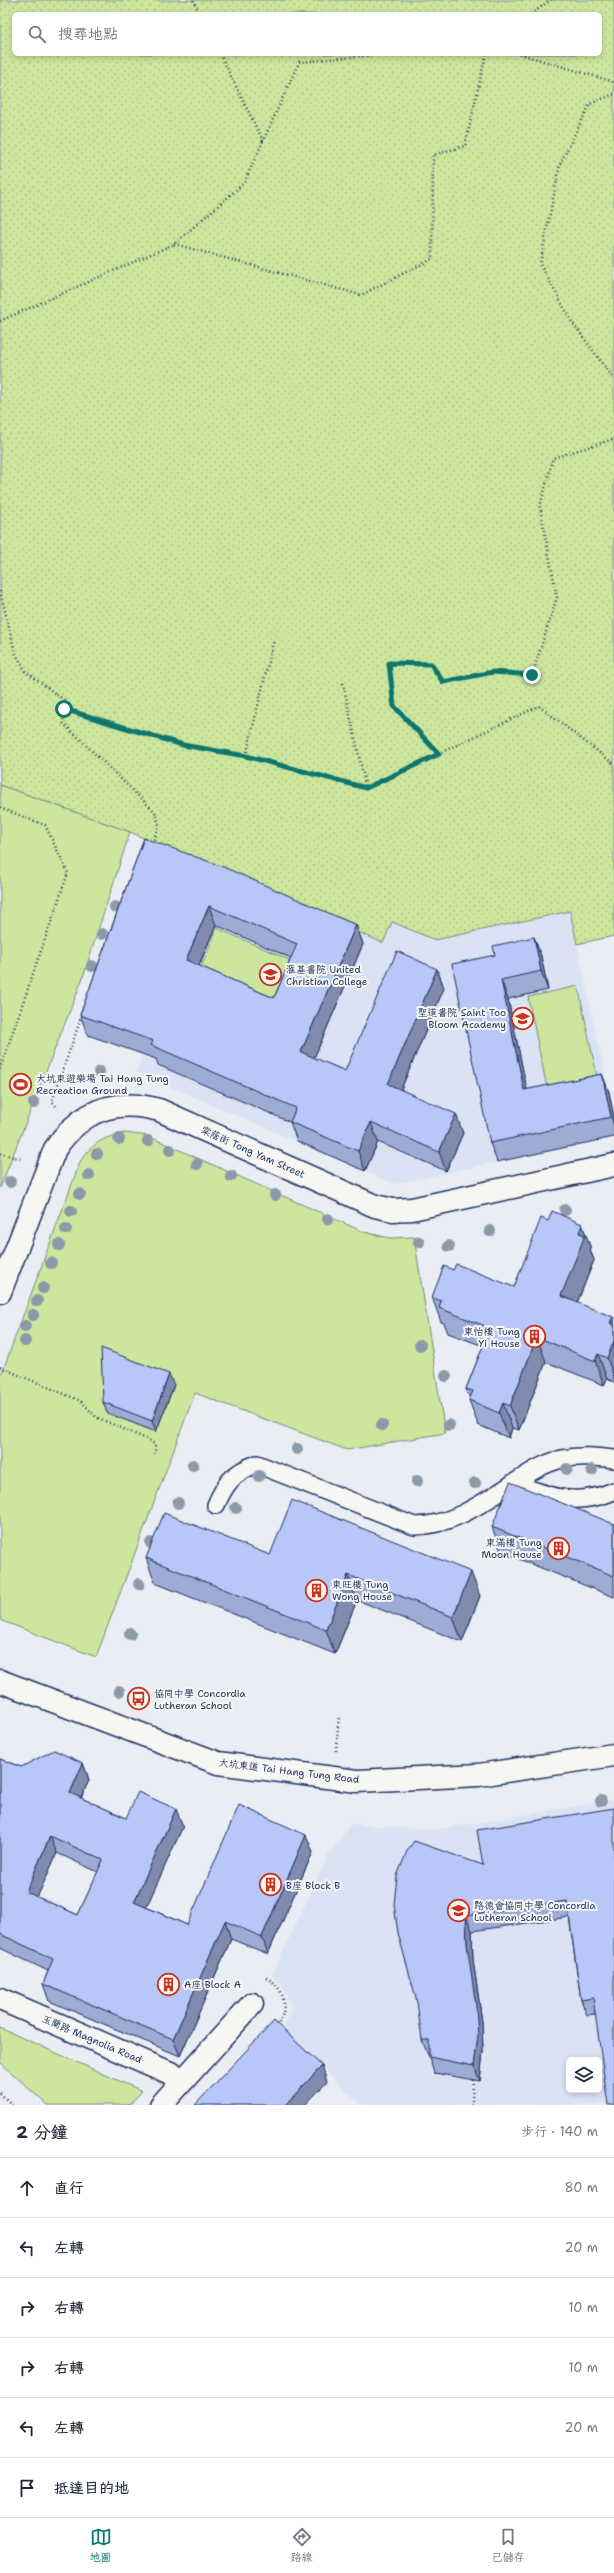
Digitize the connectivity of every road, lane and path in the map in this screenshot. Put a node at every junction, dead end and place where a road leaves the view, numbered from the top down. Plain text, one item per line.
1 (193, 0) edge
2 (551, 0) edge
3 (199, 12) edge
4 (534, 12) edge
5 (221, 56) edge
6 (362, 56) edge
7 (486, 56) edge
8 (527, 56) edge
9 (614, 82) edge
10 (614, 94) edge
11 (263, 141) junction
12 (174, 244) junction
13 (0, 322) edge
14 (614, 379) edge
15 (614, 439) edge
16 (0, 591) edge
17 (274, 639) dead end
18 (343, 683) dead end
19 (64, 709) junction
20 (439, 754) junction
21 (246, 756) junction
22 (614, 764) edge
23 (366, 788) junction
24 (0, 808) edge
25 (147, 847) edge
26 (83, 1012) edge
27 (0, 1068) edge
28 (60, 1110) dead end
29 (0, 1153) edge
30 (27, 1161) dead end
31 (614, 1165) edge
32 (0, 1292) edge
33 (0, 1367) edge
34 (155, 1454) dead end
35 (614, 1459) edge
36 (513, 1483) junction
37 (614, 1491) edge
38 (216, 1505) dead end
39 (0, 1681) edge
40 (338, 1715) dead end
41 (336, 1752) dead end
42 (614, 1755) edge
43 (262, 1977) dead end
44 (0, 1999) edge
45 (252, 2004) dead end
46 (271, 2030) edge
47 (473, 2074) edge
48 (184, 2079) junction
49 (0, 2093) edge
50 (12, 2105) edge
51 (161, 2105) edge
52 (472, 2105) edge

1 - 3 path
2 - 4 path
5 - 11 path
6 - 11 path
7 - 12 path
8 - 9 path
10 - 14 path
11 - 12 path
12 - 13 path
15 - 20 path
16 - 19 path
17 - 21 path
18 - 23 path
19 - 21 path
19 - 25 path
20 - 22 path
20 - 23 path
21 - 23 path
24 - 27 path
26 - 28 path
29 - 30 path
31 - 32 street, 棠蔭街 Tong Yam Street
33 - 34 path
35 - 36 lane
36 - 37 lane
36 - 38 lane
39 - 42 street, 大坑東道 Tai Hang Tung Road
40 - 41 path
43 - 46 path
44 - 48 street, 玉蘭路 Magnolia Road
45 - 48 street
47 - 52 path
48 - 51 street
49 - 50 path

